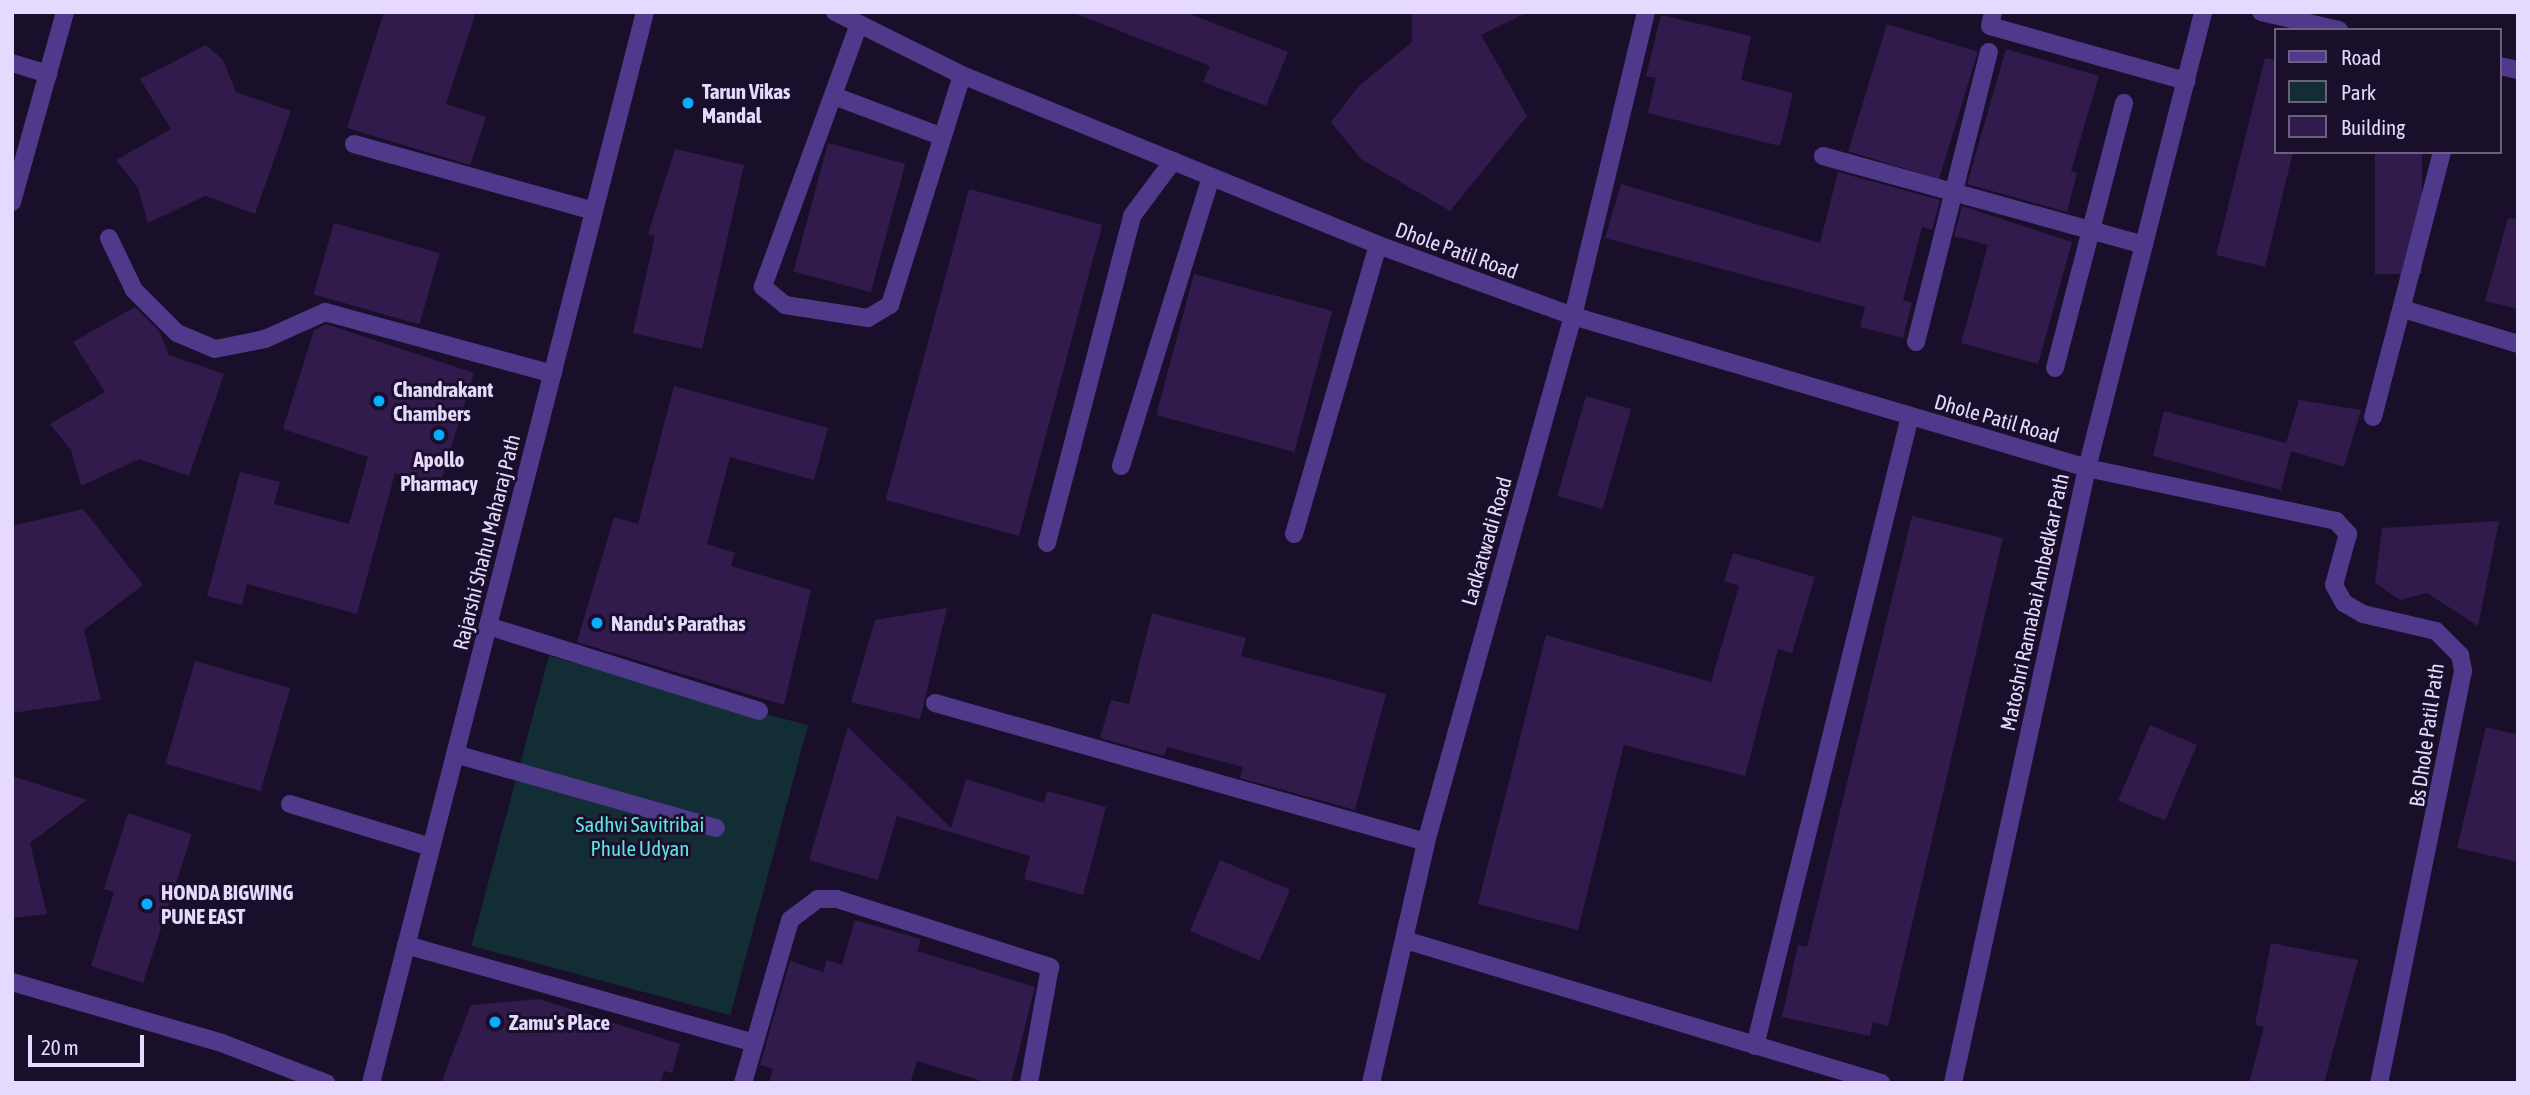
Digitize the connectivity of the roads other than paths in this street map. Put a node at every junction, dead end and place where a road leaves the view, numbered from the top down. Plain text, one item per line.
1 (65, 12) edge
2 (645, 12) edge
3 (835, 12) edge
4 (1646, 12) edge
5 (1993, 12) edge
6 (2203, 12) edge
7 (2262, 12) edge
8 (859, 24) junction
9 (2330, 28) edge
10 (1989, 52) dead end
11 (12, 63) edge
12 (48, 74) junction
13 (962, 75) junction
14 (2186, 81) junction
15 (834, 96) junction
16 (2124, 103) dead end
17 (943, 137) junction
18 (354, 144) dead end
19 (2442, 154) edge
20 (1822, 156) dead end
21 (1173, 161) junction
22 (1210, 177) junction
23 (1953, 193) junction
24 (12, 202) edge
25 (594, 211) junction
26 (2092, 231) junction
27 (109, 238) dead end
28 (1378, 245) junction
29 (2144, 245) junction
30 (2403, 309) junction
31 (1573, 316) junction
32 (1916, 342) dead end
33 (2518, 344) edge
34 (2055, 368) dead end
35 (552, 374) junction
36 (1910, 416) junction
37 (2374, 417) dead end
38 (1121, 466) dead end
39 (2087, 468) junction
40 (1294, 534) dead end
41 (1047, 543) dead end
42 (488, 626) junction
43 (935, 703) dead end
44 (759, 711) dead end
45 (455, 754) junction
46 (290, 804) dead end
47 (716, 828) dead end
48 (1426, 842) junction
49 (432, 847) junction
50 (1405, 940) junction
51 (407, 945) junction
52 (12, 982) edge
53 (747, 1041) junction
54 (1755, 1046) junction
55 (326, 1083) edge
56 (371, 1083) edge
57 (743, 1083) edge
58 (1030, 1083) edge
59 (1371, 1083) edge
60 (1881, 1083) edge
61 (1953, 1083) edge
62 (2379, 1083) edge

1 - 12 street
2 - 25 street, Rajarshi Shahu Maharaj Path
3 - 8 street, Dhole Patil Road
4 - 31 street, Ladkatwadi Road
5 - 14 street
6 - 14 street, Matoshri Ramabai Ambedkar Path
7 - 9 street
8 - 13 street, Dhole Patil Road
8 - 15 street
10 - 23 street
11 - 12 street
12 - 24 street
13 - 17 street
13 - 21 street, Dhole Patil Road
14 - 29 street, Matoshri Ramabai Ambedkar Path
15 - 17 street
15 - 17 street
16 - 26 street
18 - 25 street
19 - 30 street
20 - 23 street
21 - 22 street, Dhole Patil Road
21 - 41 street
22 - 28 street, Dhole Patil Road
22 - 38 street
23 - 26 street
23 - 32 street
25 - 35 street, Rajarshi Shahu Maharaj Path
26 - 29 street
26 - 34 street
27 - 35 street
28 - 31 street, Dhole Patil Road
28 - 40 street
29 - 39 street, Matoshri Ramabai Ambedkar Path
30 - 33 street
30 - 37 street
31 - 36 street, Dhole Patil Road
31 - 48 street, Ladkatwadi Road
35 - 42 street, Rajarshi Shahu Maharaj Path
36 - 39 street, Dhole Patil Road
36 - 54 street
39 - 61 street, Matoshri Ramabai Ambedkar Path
39 - 62 street, Bs Dhole Patil Path
42 - 44 street
42 - 45 street, Rajarshi Shahu Maharaj Path
43 - 48 street
45 - 47 street
45 - 49 street, Rajarshi Shahu Maharaj Path
46 - 49 street
48 - 50 street, Ladkatwadi Road
49 - 51 street, Rajarshi Shahu Maharaj Path
50 - 54 street
50 - 59 street, Ladkatwadi Road
51 - 53 street
51 - 56 street, Rajarshi Shahu Maharaj Path
52 - 55 street
53 - 57 street
53 - 58 street
54 - 60 street

